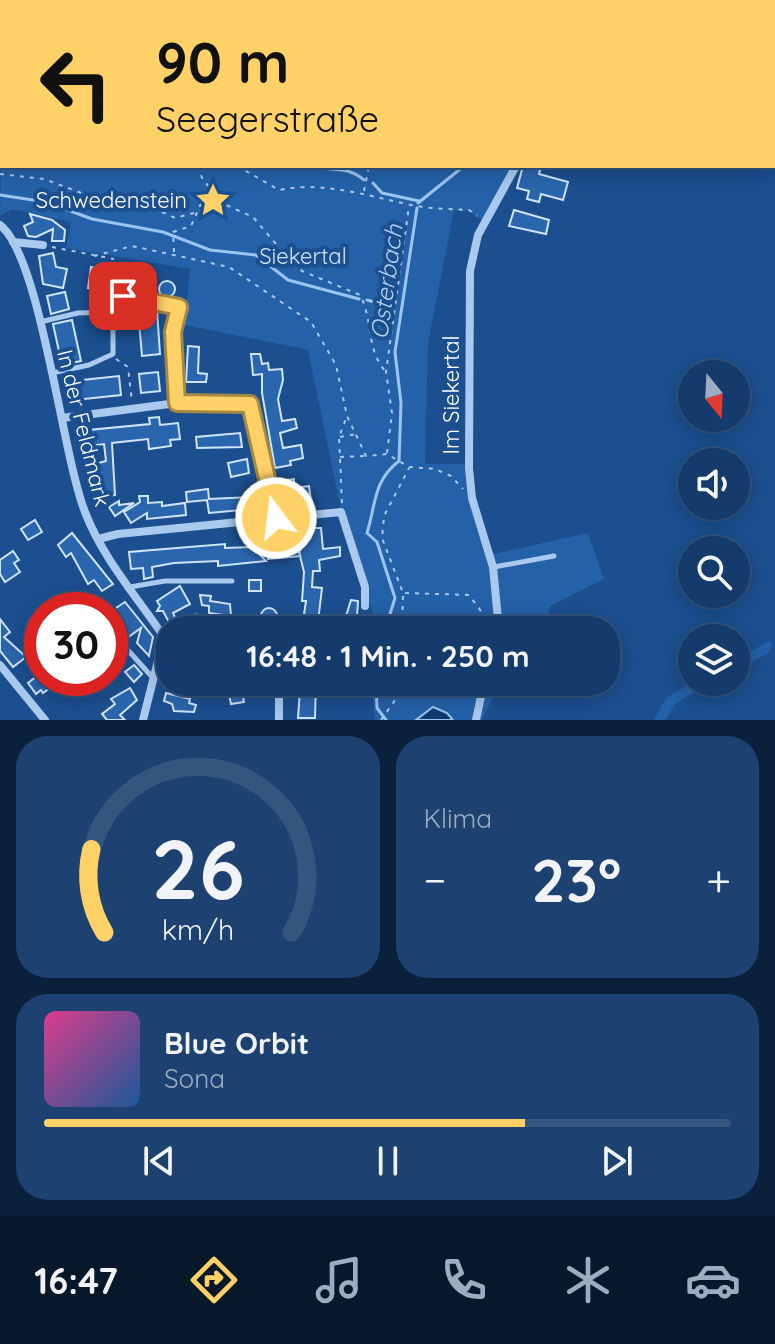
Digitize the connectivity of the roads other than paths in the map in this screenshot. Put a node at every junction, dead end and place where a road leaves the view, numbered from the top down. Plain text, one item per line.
1 (515, 168) edge
2 (0, 225) edge
3 (13, 242) junction
4 (43, 245) road end
5 (123, 296) dead end
6 (39, 322) junction
7 (52, 373) junction
8 (177, 403) junction
9 (62, 418) junction
10 (276, 518) junction
11 (98, 539) junction
12 (554, 556) dead end
13 (493, 567) junction
14 (232, 581) dead end
15 (130, 587) junction
16 (365, 606) dead end
17 (498, 616) edge
18 (156, 621) edge
19 (128, 650) edge
20 (0, 665) edge
21 (156, 674) edge
22 (154, 679) junction
23 (279, 696) edge
24 (481, 696) edge
25 (45, 720) edge
26 (143, 720) edge
27 (279, 720) edge
28 (476, 720) edge

1 - 13 street, Im Siekertal
2 - 3 street, In der Feldmark
3 - 4 street
3 - 6 street, In der Feldmark
5 - 8 street
6 - 7 street, In der Feldmark
6 - 7 lane
7 - 9 street, In der Feldmark
8 - 9 street
8 - 10 street
9 - 11 street, In der Feldmark
10 - 11 street
10 - 16 street
11 - 15 street, In der Feldmark
12 - 13 lane
13 - 17 street, Im Siekertal
14 - 15 lane
15 - 18 street, In der Feldmark
19 - 22 lane
20 - 25 street
21 - 22 street, In der Feldmark
22 - 26 street, In der Feldmark
23 - 27 street
24 - 28 street

